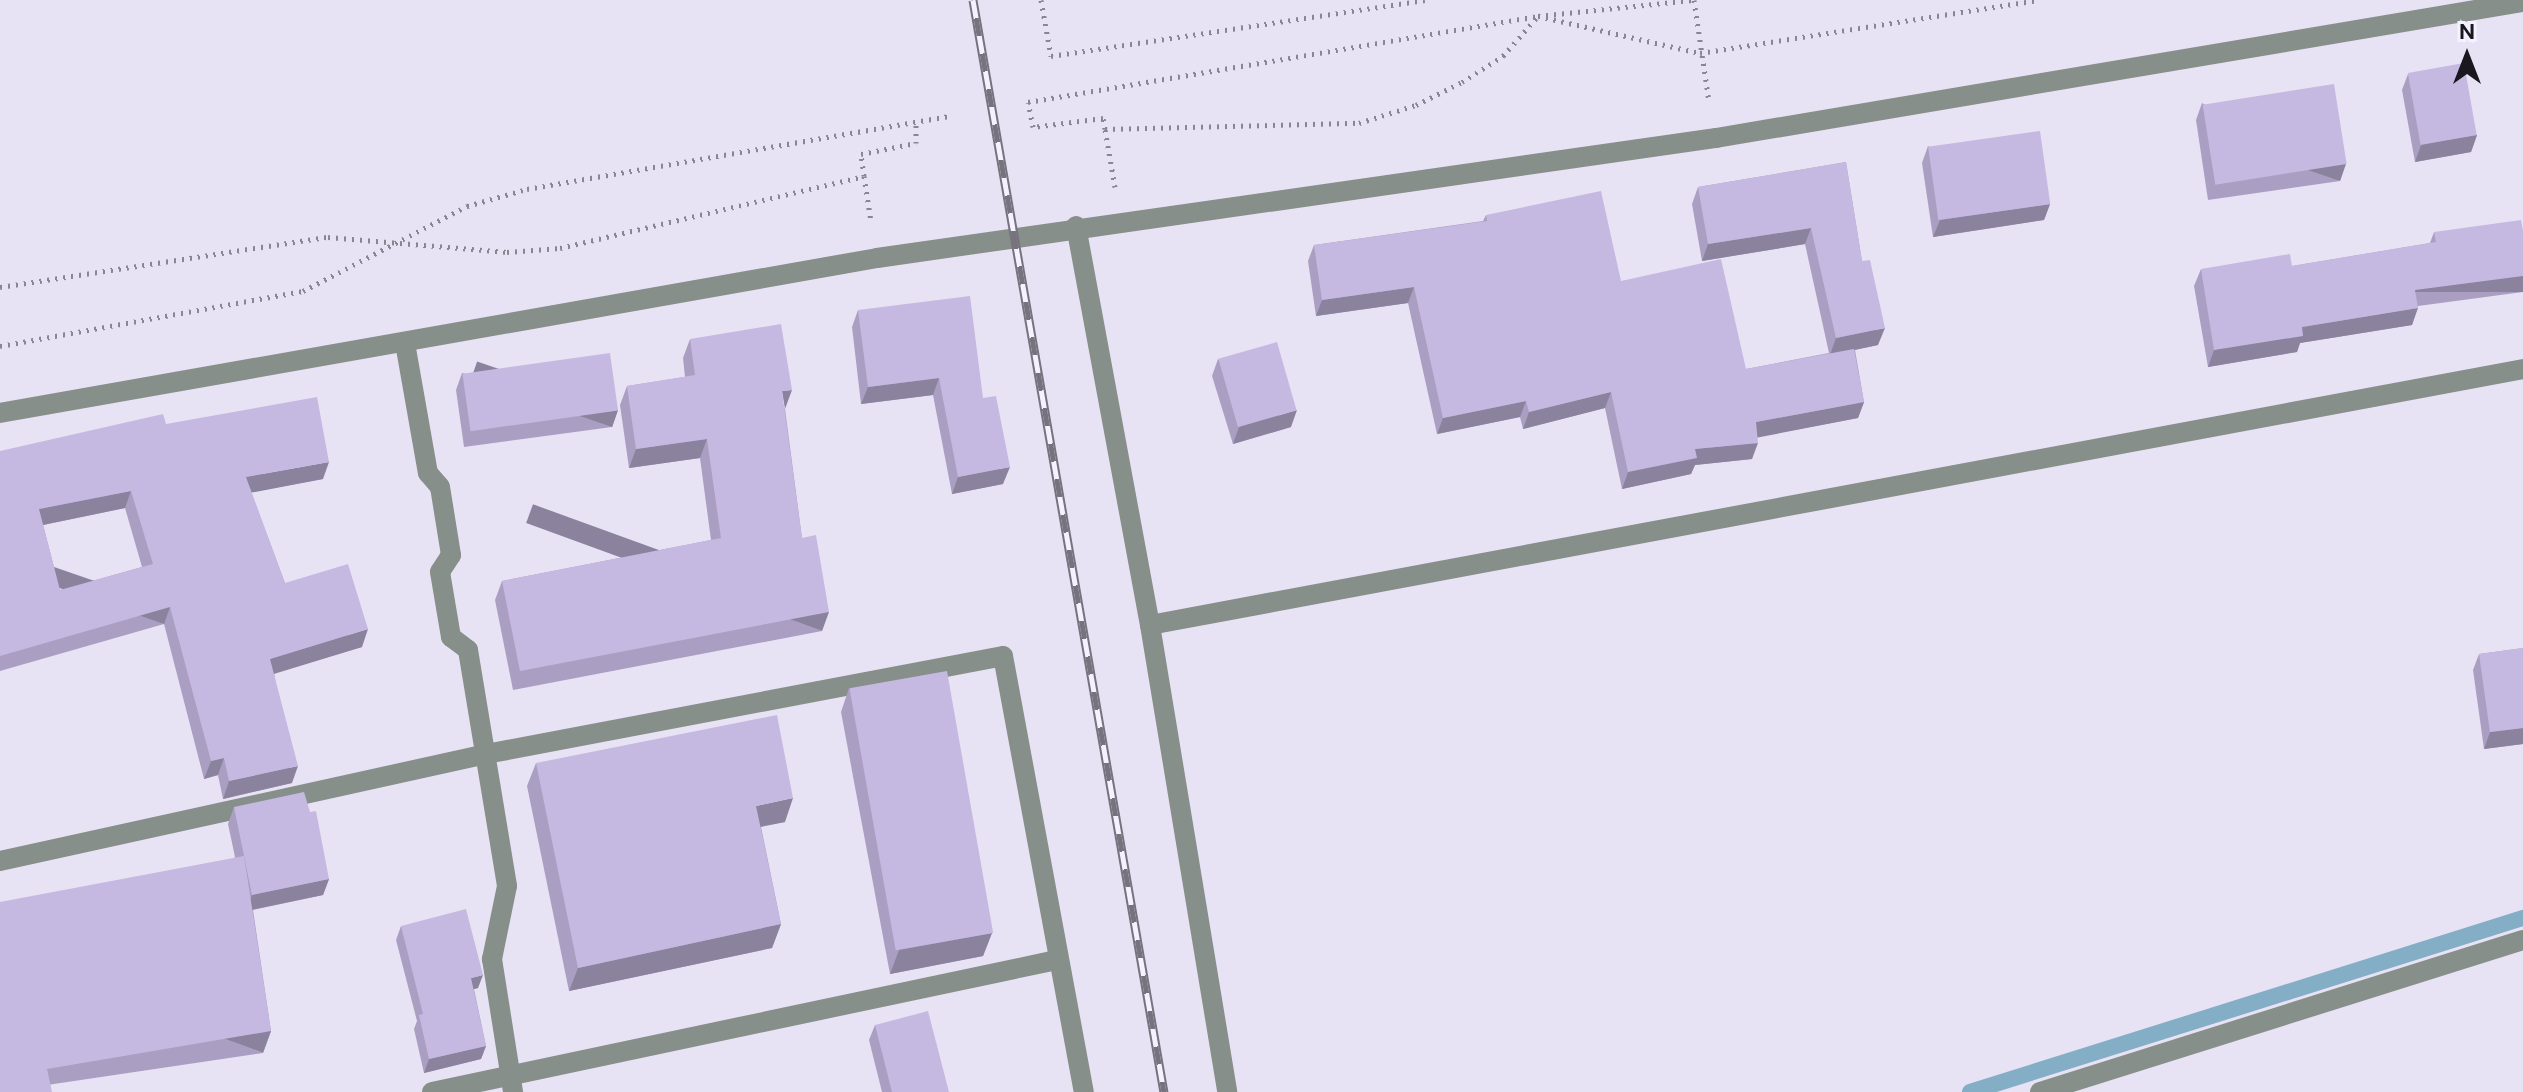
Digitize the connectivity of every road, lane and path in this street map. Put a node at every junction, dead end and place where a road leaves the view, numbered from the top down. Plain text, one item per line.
1 (1041, 0) edge
2 (1425, 0) edge
3 (1693, 0) edge
4 (2037, 0) edge
5 (2523, 2) edge
6 (1538, 16) junction
7 (1700, 53) junction
8 (951, 116) dead end
9 (916, 122) junction
10 (1105, 129) junction
11 (1716, 138) junction
12 (864, 176) junction
13 (1120, 220) junction
14 (1076, 226) junction
15 (397, 246) junction
16 (877, 258) junction
17 (0, 287) edge
18 (405, 343) junction
19 (0, 346) edge
20 (2523, 369) edge
21 (0, 413) edge
22 (1150, 625) junction
23 (486, 754) junction
24 (0, 861) edge
25 (2523, 940) edge
26 (1057, 960) junction
27 (511, 1084) edge
28 (432, 1092) edge
29 (1084, 1092) edge
30 (1227, 1092) edge
31 (2040, 1092) edge

1 - 2 path
3 - 6 path
3 - 7 path
4 - 7 path
5 - 11 street
6 - 7 path
6 - 10 path
6 - 10 path
7 - 11 path
8 - 9 path
9 - 12 path
9 - 15 path
10 - 13 path
11 - 13 street
12 - 15 path
12 - 16 path
13 - 14 street
14 - 16 street
14 - 22 street
15 - 17 path
15 - 19 path
16 - 18 street
18 - 21 street
18 - 23 street
20 - 22 street
22 - 30 street
23 - 24 street
23 - 26 street
23 - 27 street
25 - 31 street
26 - 27 street
26 - 29 street
27 - 28 street

